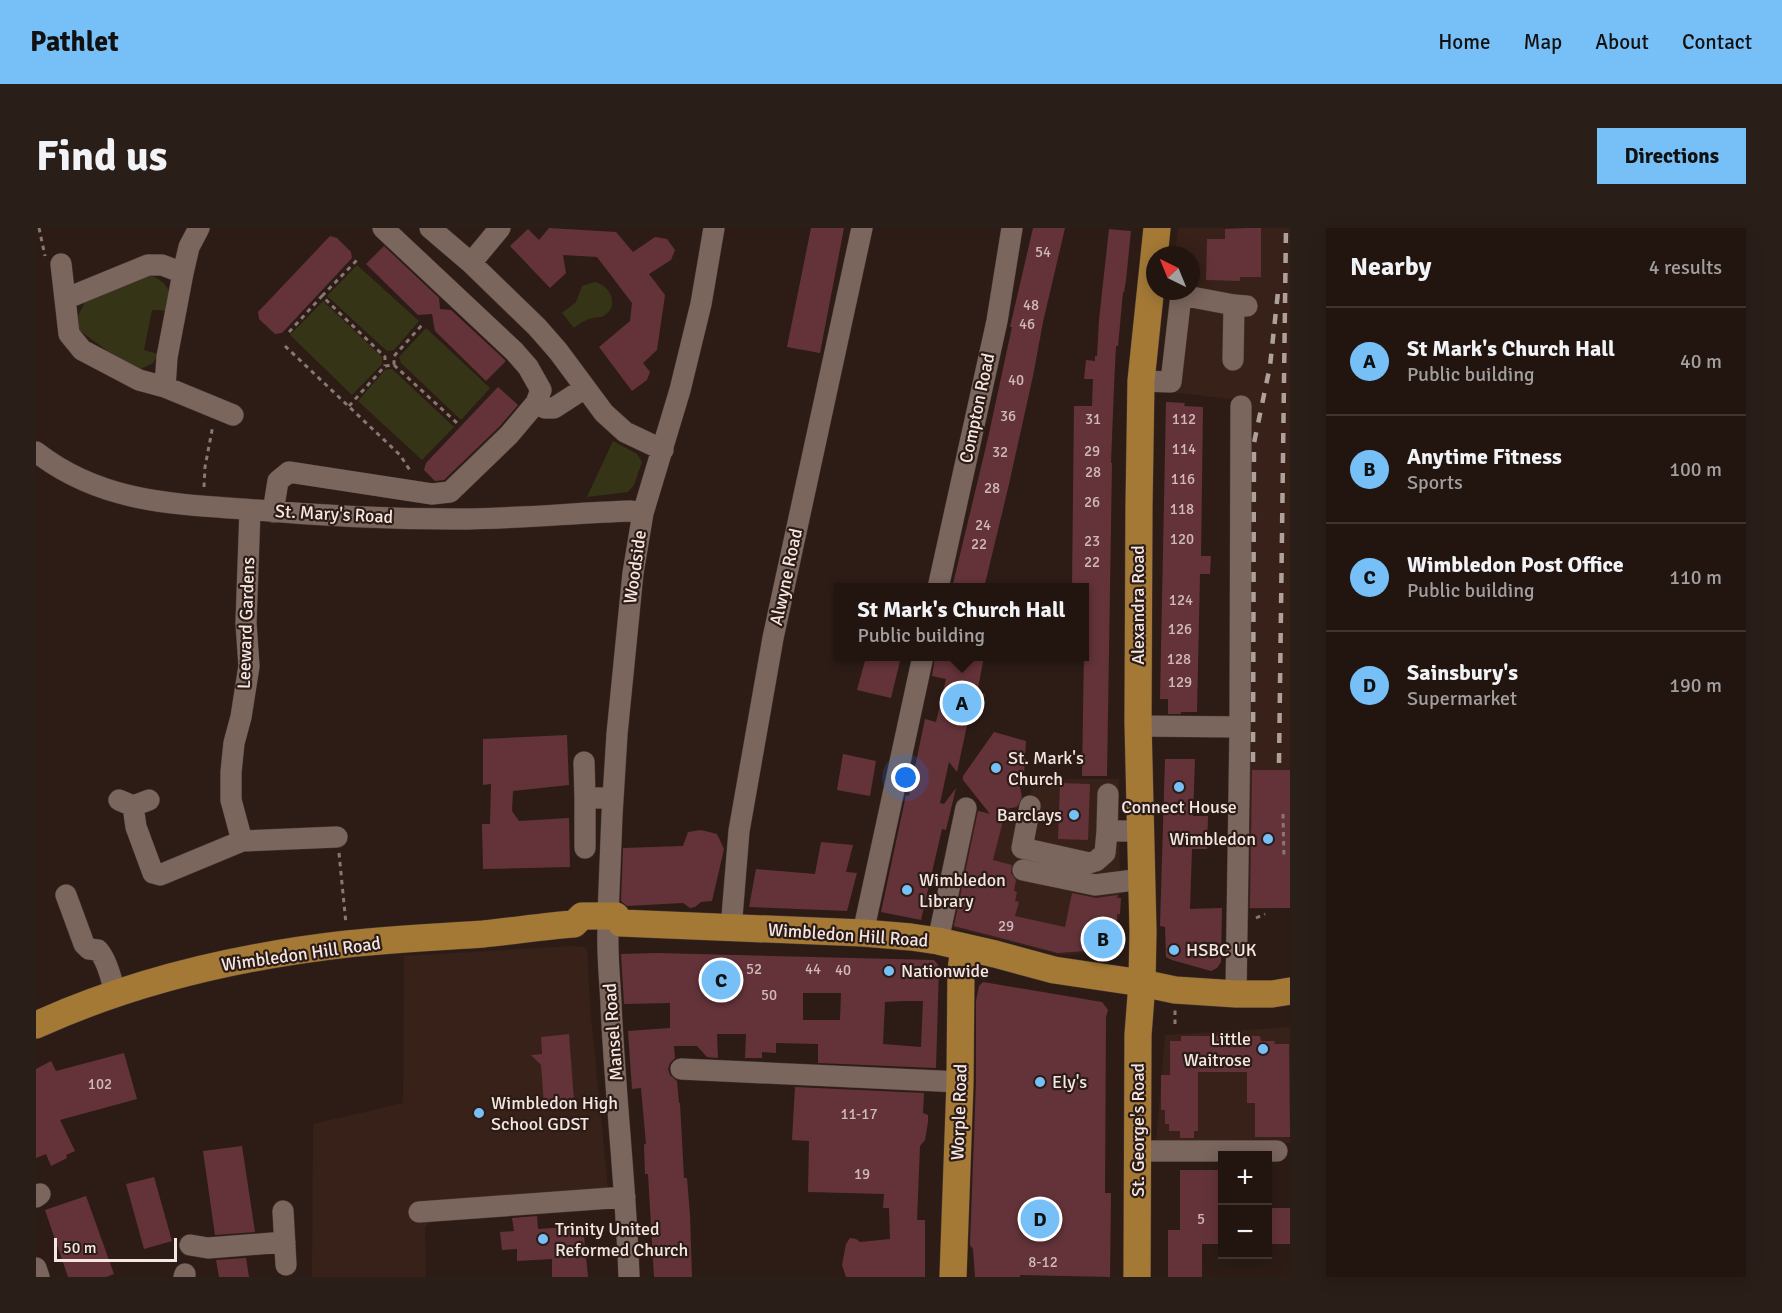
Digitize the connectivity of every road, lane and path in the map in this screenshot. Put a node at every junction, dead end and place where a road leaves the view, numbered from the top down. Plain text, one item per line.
1 (39, 228) edge
2 (199, 228) edge
3 (383, 228) edge
4 (430, 228) edge
5 (500, 228) edge
6 (714, 228) edge
7 (862, 228) edge
8 (1012, 228) edge
9 (1157, 228) edge
10 (358, 259) dead end
11 (471, 263) junction
12 (61, 264) joint
13 (183, 273) junction
14 (322, 296) junction
15 (65, 299) junction
16 (422, 325) dead end
17 (289, 332) dead end
18 (285, 346) dead end
19 (394, 356) junction
20 (385, 357) junction
21 (1233, 360) dead end
22 (394, 365) junction
23 (385, 366) junction
24 (1142, 381) junction
25 (165, 387) junction
26 (585, 388) junction
27 (536, 403) junction
28 (350, 406) junction
29 (1241, 406) dead end
30 (225, 411) joint
31 (457, 423) dead end
32 (663, 450) junction
33 (36, 452) edge
34 (432, 494) junction
35 (203, 507) junction
36 (250, 510) junction
37 (273, 512) junction
38 (643, 513) junction
39 (939, 583) edge
40 (922, 661) edge
41 (1138, 726) junction
42 (1240, 727) junction
43 (584, 762) dead end
44 (1108, 794) dead end
45 (585, 798) junction
46 (613, 798) junction
47 (134, 802) dead end
48 (1030, 806) dead end
49 (966, 808) dead end
50 (1283, 814) dead end
51 (1107, 831) junction
52 (1141, 831) junction
53 (323, 832) joint
54 (242, 841) junction
55 (585, 848) dead end
56 (1284, 859) dead end
57 (1023, 870) dead end
58 (1142, 879) junction
59 (66, 896) dead end
60 (612, 923) junction
61 (731, 929) junction
62 (863, 933) junction
63 (1115, 943) dead end
64 (348, 944) junction
65 (951, 945) junction
66 (1120, 945) dead end
67 (1142, 983) junction
68 (1290, 991) edge
69 (115, 994) junction
70 (1236, 994) junction
71 (1175, 1006) dead end
72 (1175, 1024) dead end
73 (36, 1025) edge
74 (681, 1069) dead end
75 (960, 1082) junction
76 (1138, 1151) junction
77 (1277, 1151) dead end
78 (625, 1197) junction
79 (283, 1211) dead end
80 (419, 1212) dead end
81 (285, 1242) junction
82 (190, 1245) dead end
83 (286, 1265) dead end
84 (36, 1268) edge
85 (39, 1277) edge
86 (629, 1277) edge
87 (953, 1277) edge
88 (1137, 1277) edge

1 - 12 path
2 - 13 street
3 - 27 street
4 - 11 street
5 - 11 street
6 - 32 street, Woodside
7 - 61 street, Alwyne Road
8 - 39 street, Compton Road
9 - 24 main road, Alexandra Road
10 - 14 path
11 - 26 street
12 - 15 street
13 - 15 street
13 - 25 street
14 - 17 path
14 - 20 path
15 - 25 street
16 - 19 path
18 - 28 path
19 - 20 path
19 - 22 path
20 - 23 path
21 - 24 street
22 - 23 path
22 - 31 path
23 - 28 path
24 - 41 main road, Alexandra Road
25 - 30 street
26 - 27 street
26 - 32 street
27 - 34 street
28 - 34 path
29 - 42 street
30 - 35 path
32 - 38 street, Woodside
33 - 35 street, St. Mary's Road
34 - 37 street
35 - 36 street, St. Mary's Road
36 - 37 street, St. Mary's Road
36 - 54 street, Leeward Gardens
37 - 38 street, St. Mary's Road
38 - 46 street, Woodside
40 - 62 street
41 - 42 street
41 - 52 main road, Alexandra Road
42 - 70 street
43 - 45 street
44 - 51 street
45 - 46 street
45 - 55 street
46 - 60 street, Woodside
47 - 54 street
48 - 51 street
49 - 65 street
50 - 56 path
51 - 52 street
52 - 58 main road, Alexandra Road
53 - 54 street
53 - 64 path
57 - 58 street
58 - 67 main road, Alexandra Road
59 - 69 street
60 - 61 main road, Wimbledon Hill Road
60 - 64 main road, Wimbledon Hill Road
60 - 78 street, Mansel Road
61 - 62 main road, Wimbledon Hill Road
62 - 65 main road, Wimbledon Hill Road
63 - 66 path
64 - 69 main road, Wimbledon Hill Road
65 - 67 main road, Wimbledon Hill Road
65 - 75 main road, Worple Road
67 - 70 main road, Wimbledon Hill Road
67 - 76 main road, St. George's Road
68 - 70 main road, Wimbledon Hill Road
69 - 73 main road, Wimbledon Hill Road
71 - 72 path
74 - 75 street
75 - 87 main road, Worple Road
76 - 77 street
76 - 88 main road, St. George's Road
78 - 80 street
78 - 86 street, Mansel Road
79 - 81 street
81 - 82 street
81 - 83 street
84 - 85 street

